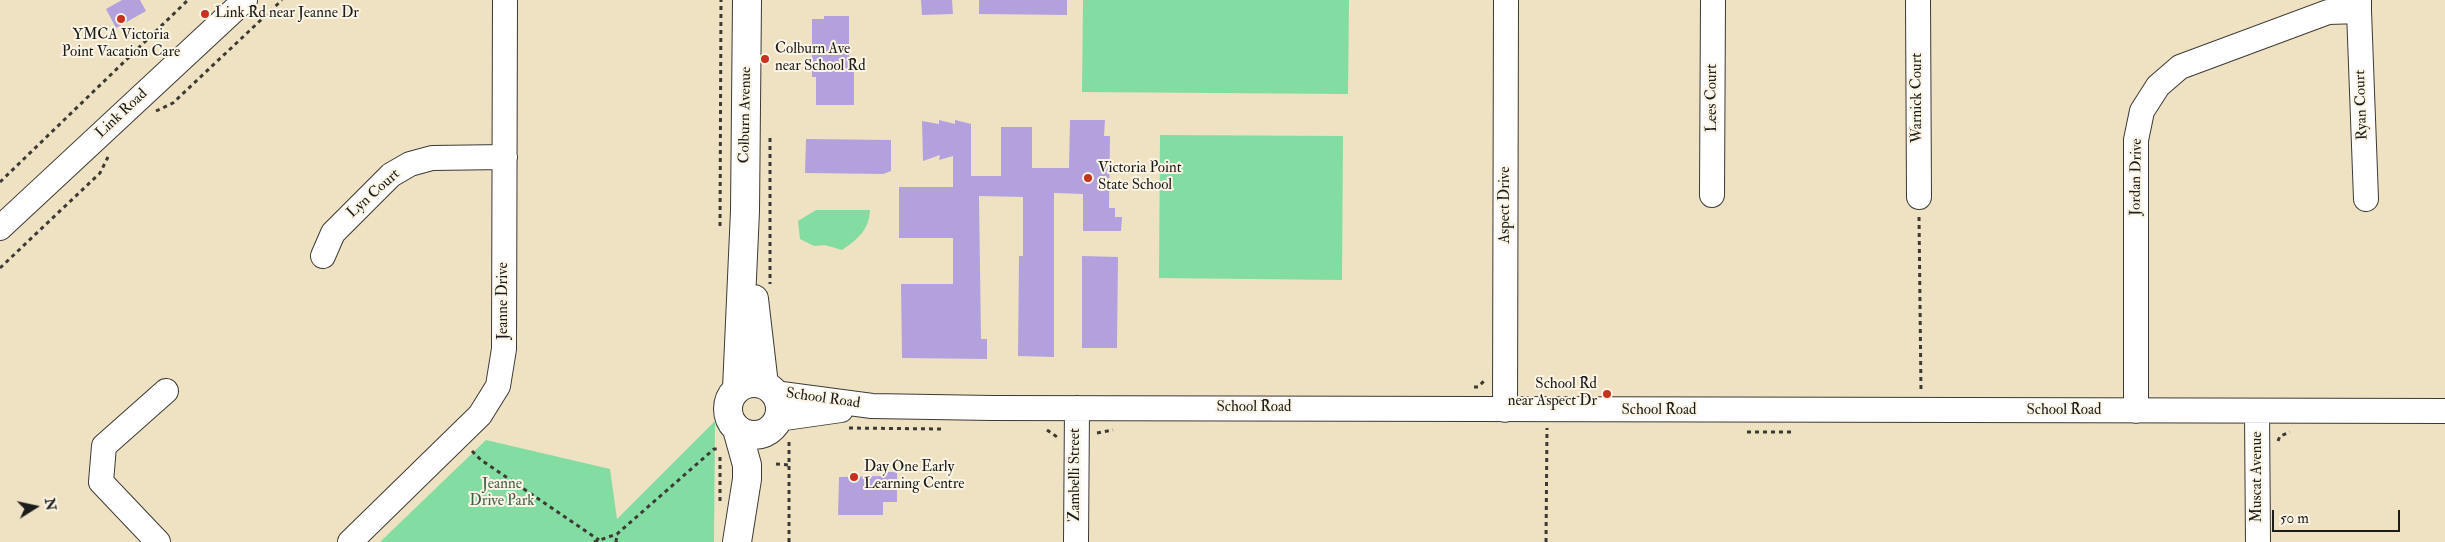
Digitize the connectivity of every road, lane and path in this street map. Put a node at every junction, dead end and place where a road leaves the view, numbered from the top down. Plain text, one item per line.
1 (188, 0) edge
2 (245, 0) edge
3 (282, 0) edge
4 (506, 0) edge
5 (747, 0) edge
6 (1506, 0) edge
7 (1713, 0) edge
8 (1918, 0) edge
9 (2359, 6) edge
10 (151, 115) dead end
11 (769, 132) dead end
12 (113, 151) dead end
13 (505, 157) junction
14 (0, 182) edge
15 (1712, 195) dead end
16 (1919, 197) joint
17 (2366, 199) dead end
18 (0, 228) edge
19 (744, 231) junction
20 (323, 256) dead end
21 (0, 268) edge
22 (770, 285) dead end
23 (1488, 375) dead end
24 (1468, 388) dead end
25 (737, 389) junction
26 (1921, 389) dead end
27 (166, 391) dead end
28 (1077, 408) junction
29 (1505, 410) junction
30 (1547, 410) junction
31 (2136, 411) junction
32 (2445, 411) edge
33 (775, 412) junction
34 (2257, 412) junction
35 (737, 428) junction
36 (846, 428) dead end
37 (945, 429) dead end
38 (1041, 429) dead end
39 (2291, 431) dead end
40 (1060, 433) dead end
41 (458, 438) junction
42 (2275, 449) dead end
43 (747, 464) junction
44 (776, 464) dead end
45 (789, 465) junction
46 (617, 534) junction
47 (599, 540) junction
48 (158, 542) edge
49 (350, 542) edge
50 (594, 542) edge
51 (616, 542) edge
52 (737, 542) edge
53 (755, 542) edge
54 (789, 542) edge
55 (1076, 542) edge
56 (1546, 542) edge
57 (2258, 542) edge

1 - 14 path
2 - 18 street, Link Road
3 - 10 path
4 - 13 street, Jeanne Drive
5 - 19 main road, Colburn Avenue
6 - 29 street, Aspect Drive
7 - 15 street, Lees Court
8 - 16 street, Warnick Court
9 - 17 street, Ryan Court
9 - 31 street, Jordan Drive
11 - 22 path
12 - 21 path
13 - 20 street, Lyn Court
13 - 41 street, Jeanne Drive
16 - 26 path
19 - 25 main road, Colburn Avenue
19 - 33 main road, Colburn Avenue
23 - 24 path
25 - 33 main road
25 - 35 main road, Colburn Avenue
27 - 48 street
28 - 29 street, School Road
28 - 33 street, School Road
28 - 55 street, Zambelli Street
29 - 30 street, School Road
30 - 31 street, School Road
30 - 56 path
31 - 34 street, School Road
32 - 34 street, School Road
33 - 35 main road
33 - 45 path
33 - 53 main road, Colburn Avenue
34 - 57 street, Muscat Avenue
35 - 43 main road, Colburn Avenue
36 - 37 path
38 - 40 path
39 - 42 path
41 - 47 path
41 - 49 street, Jeanne Drive
43 - 46 path
43 - 52 main road, Colburn Avenue
44 - 45 path
45 - 54 path
46 - 47 path
46 - 51 path
47 - 50 path

